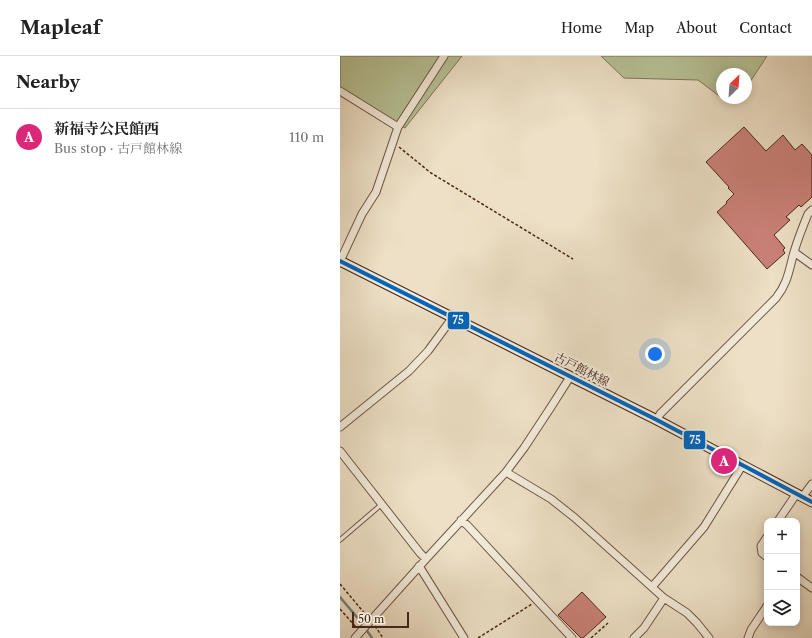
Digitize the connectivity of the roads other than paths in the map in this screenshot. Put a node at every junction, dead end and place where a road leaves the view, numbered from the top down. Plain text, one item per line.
1 (444, 56) edge
2 (340, 92) edge
3 (398, 127) junction
4 (812, 210) edge
5 (794, 252) junction
6 (340, 260) edge
7 (812, 266) edge
8 (453, 317) junction
9 (570, 376) junction
10 (657, 420) junction
11 (340, 427) edge
12 (340, 451) edge
13 (742, 466) junction
14 (506, 472) junction
15 (812, 484) edge
16 (800, 495) junction
17 (812, 502) edge
18 (382, 504) junction
19 (781, 518) edge
20 (461, 520) junction
21 (340, 540) edge
22 (764, 542) edge
23 (764, 555) edge
24 (426, 559) junction
25 (419, 566) junction
26 (800, 580) edge
27 (652, 587) junction
28 (812, 588) edge
29 (664, 598) junction
30 (764, 610) edge
31 (359, 634) edge
32 (464, 638) edge
33 (572, 638) edge
34 (634, 638) edge
35 (709, 638) edge
36 (748, 638) edge

1 - 3 street
2 - 3 street
3 - 6 street
4 - 5 street
5 - 7 street
5 - 10 street
6 - 8 main road, 古戸館林線
8 - 9 main road, 古戸館林線
8 - 11 street
9 - 10 main road, 古戸館林線
9 - 14 street
10 - 13 main road, 古戸館林線
12 - 18 street
13 - 16 main road, 古戸館林線
13 - 27 street
14 - 20 street
14 - 27 street
15 - 16 street
16 - 17 main road, 古戸館林線
16 - 19 street
18 - 21 lane
18 - 24 street
20 - 24 street
20 - 33 street
22 - 23 street
24 - 25 street
25 - 31 street
25 - 32 street
26 - 28 street
27 - 29 street
29 - 34 street
29 - 35 street
30 - 36 street

